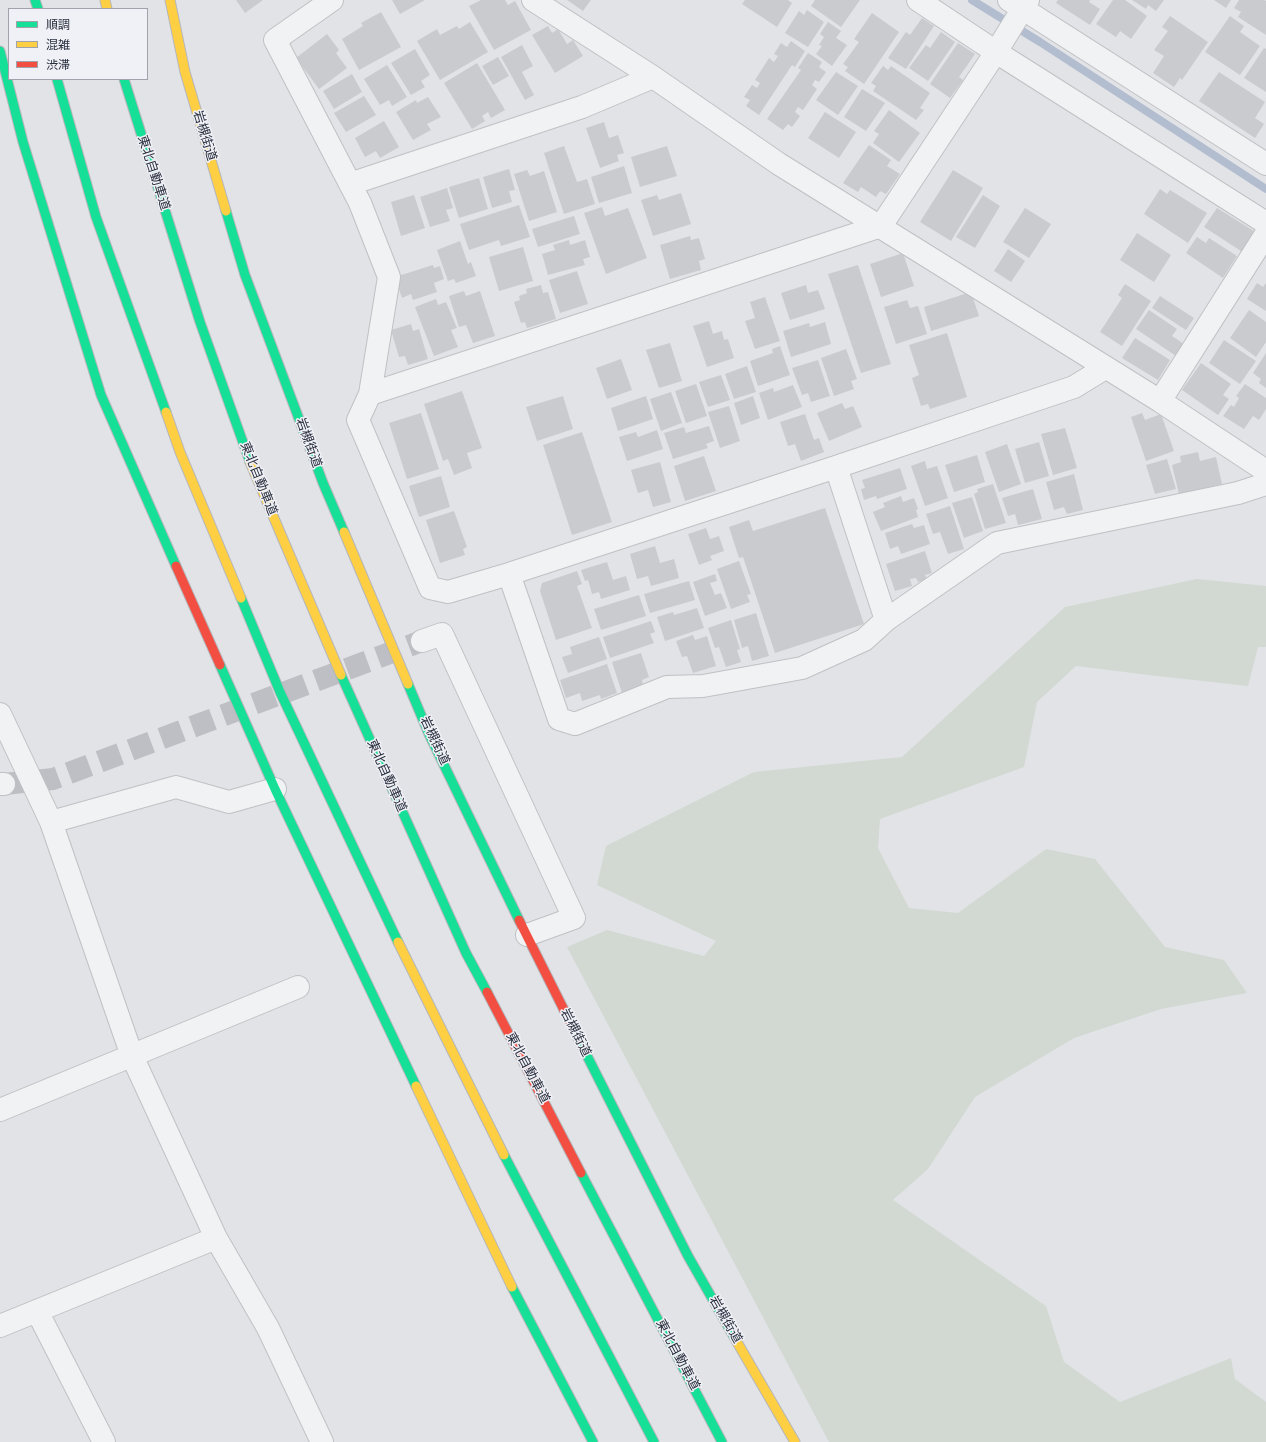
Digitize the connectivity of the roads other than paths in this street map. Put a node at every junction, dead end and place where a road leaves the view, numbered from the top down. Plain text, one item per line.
1 (170, 0) edge
2 (332, 0) edge
3 (533, 0) edge
4 (918, 0) edge
5 (1019, 3) edge
6 (0, 51) edge
7 (996, 52) junction
8 (653, 77) junction
9 (57, 80) edge
10 (124, 80) edge
11 (1266, 164) edge
12 (350, 184) junction
13 (1266, 223) edge
14 (881, 226) junction
15 (1266, 234) edge
16 (1105, 368) junction
17 (370, 394) junction
18 (1160, 401) junction
19 (836, 467) junction
20 (1266, 471) edge
21 (1266, 484) edge
22 (509, 574) junction
23 (886, 620) junction
24 (422, 641) tunnel mouth
25 (0, 714) edge
26 (275, 789) junction
27 (51, 822) junction
28 (527, 935) junction
29 (298, 987) dead end
30 (132, 1056) junction
31 (0, 1110) edge
32 (216, 1238) junction
33 (37, 1312) junction
34 (0, 1326) edge
35 (104, 1442) edge
36 (322, 1442) edge
37 (593, 1442) edge
38 (654, 1442) edge
39 (722, 1442) edge
40 (795, 1442) edge

1 - 28 highway, 岩槻街道
2 - 12 street
3 - 8 street
4 - 7 street
5 - 7 street
5 - 11 street
6 - 26 highway
7 - 13 street
7 - 14 street
8 - 12 street
8 - 14 street
9 - 38 highway
10 - 39 highway, 東北自動車道
12 - 17 street
14 - 16 street
14 - 17 street
15 - 18 street
16 - 18 street
16 - 19 street
17 - 22 street
18 - 20 street
19 - 22 street
19 - 23 street
21 - 23 street
22 - 23 street
24 - 28 street
25 - 27 street
26 - 27 street
26 - 37 highway
27 - 30 street
28 - 40 highway, 岩槻街道
29 - 30 street
30 - 31 street
30 - 32 street
32 - 33 street
32 - 36 street
33 - 34 street
33 - 35 street

